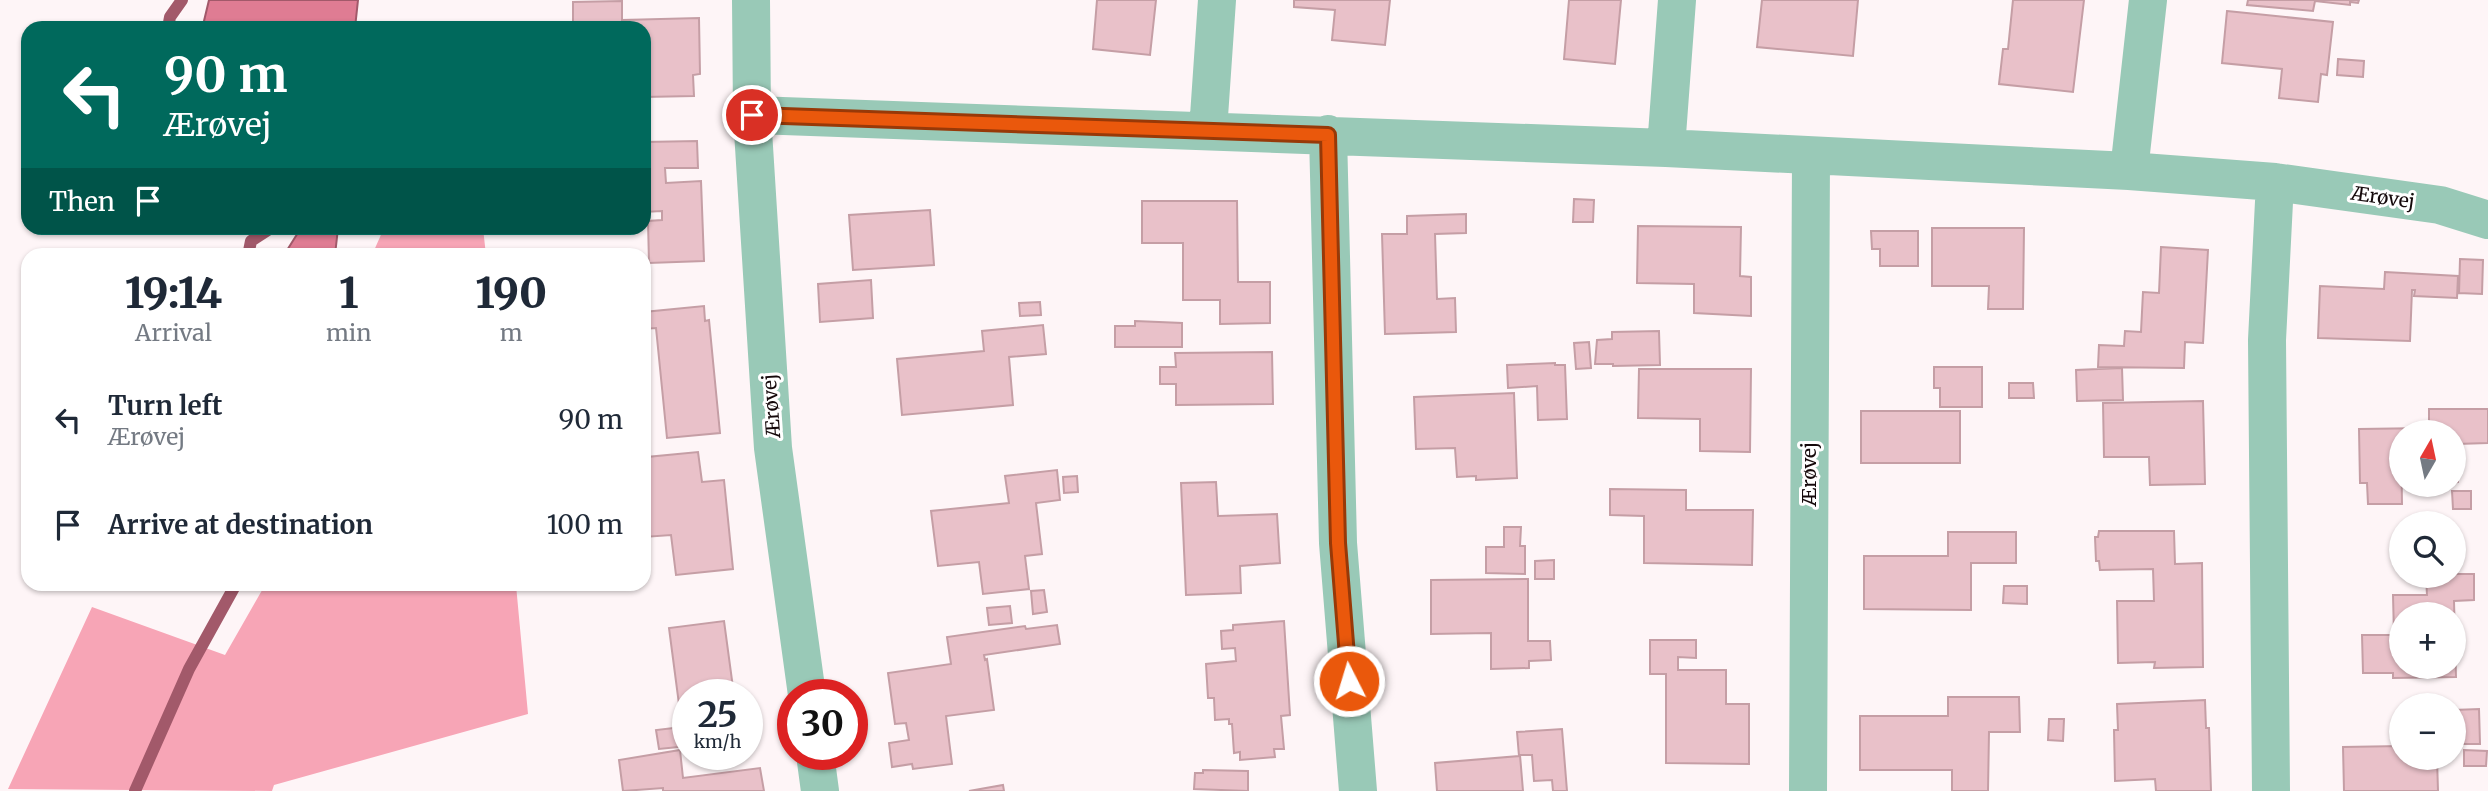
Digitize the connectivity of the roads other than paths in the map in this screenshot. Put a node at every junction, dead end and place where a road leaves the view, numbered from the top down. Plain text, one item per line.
1 (751, 0) edge
2 (1217, 0) edge
3 (1677, 0) edge
4 (2148, 0) edge
5 (752, 115) junction
6 (1208, 131) junction
7 (1328, 135) junction
8 (1666, 148) junction
9 (1811, 156) junction
10 (2129, 171) junction
11 (2275, 182) junction
12 (2488, 220) edge
13 (805, 679) edge
14 (817, 770) edge
15 (820, 791) edge
16 (1358, 791) edge
17 (1808, 791) edge
18 (2271, 791) edge

1 - 5 street, Ærøvej
2 - 6 street
3 - 8 street
4 - 10 street
5 - 6 street, Ærøvej
5 - 13 street, Ærøvej
6 - 7 street, Ærøvej
7 - 8 street, Ærøvej
7 - 16 street
8 - 9 street, Ærøvej
9 - 10 street, Ærøvej
9 - 17 street, Ærøvej
10 - 11 street, Ærøvej
11 - 12 street, Ærøvej
11 - 18 street
14 - 15 street

